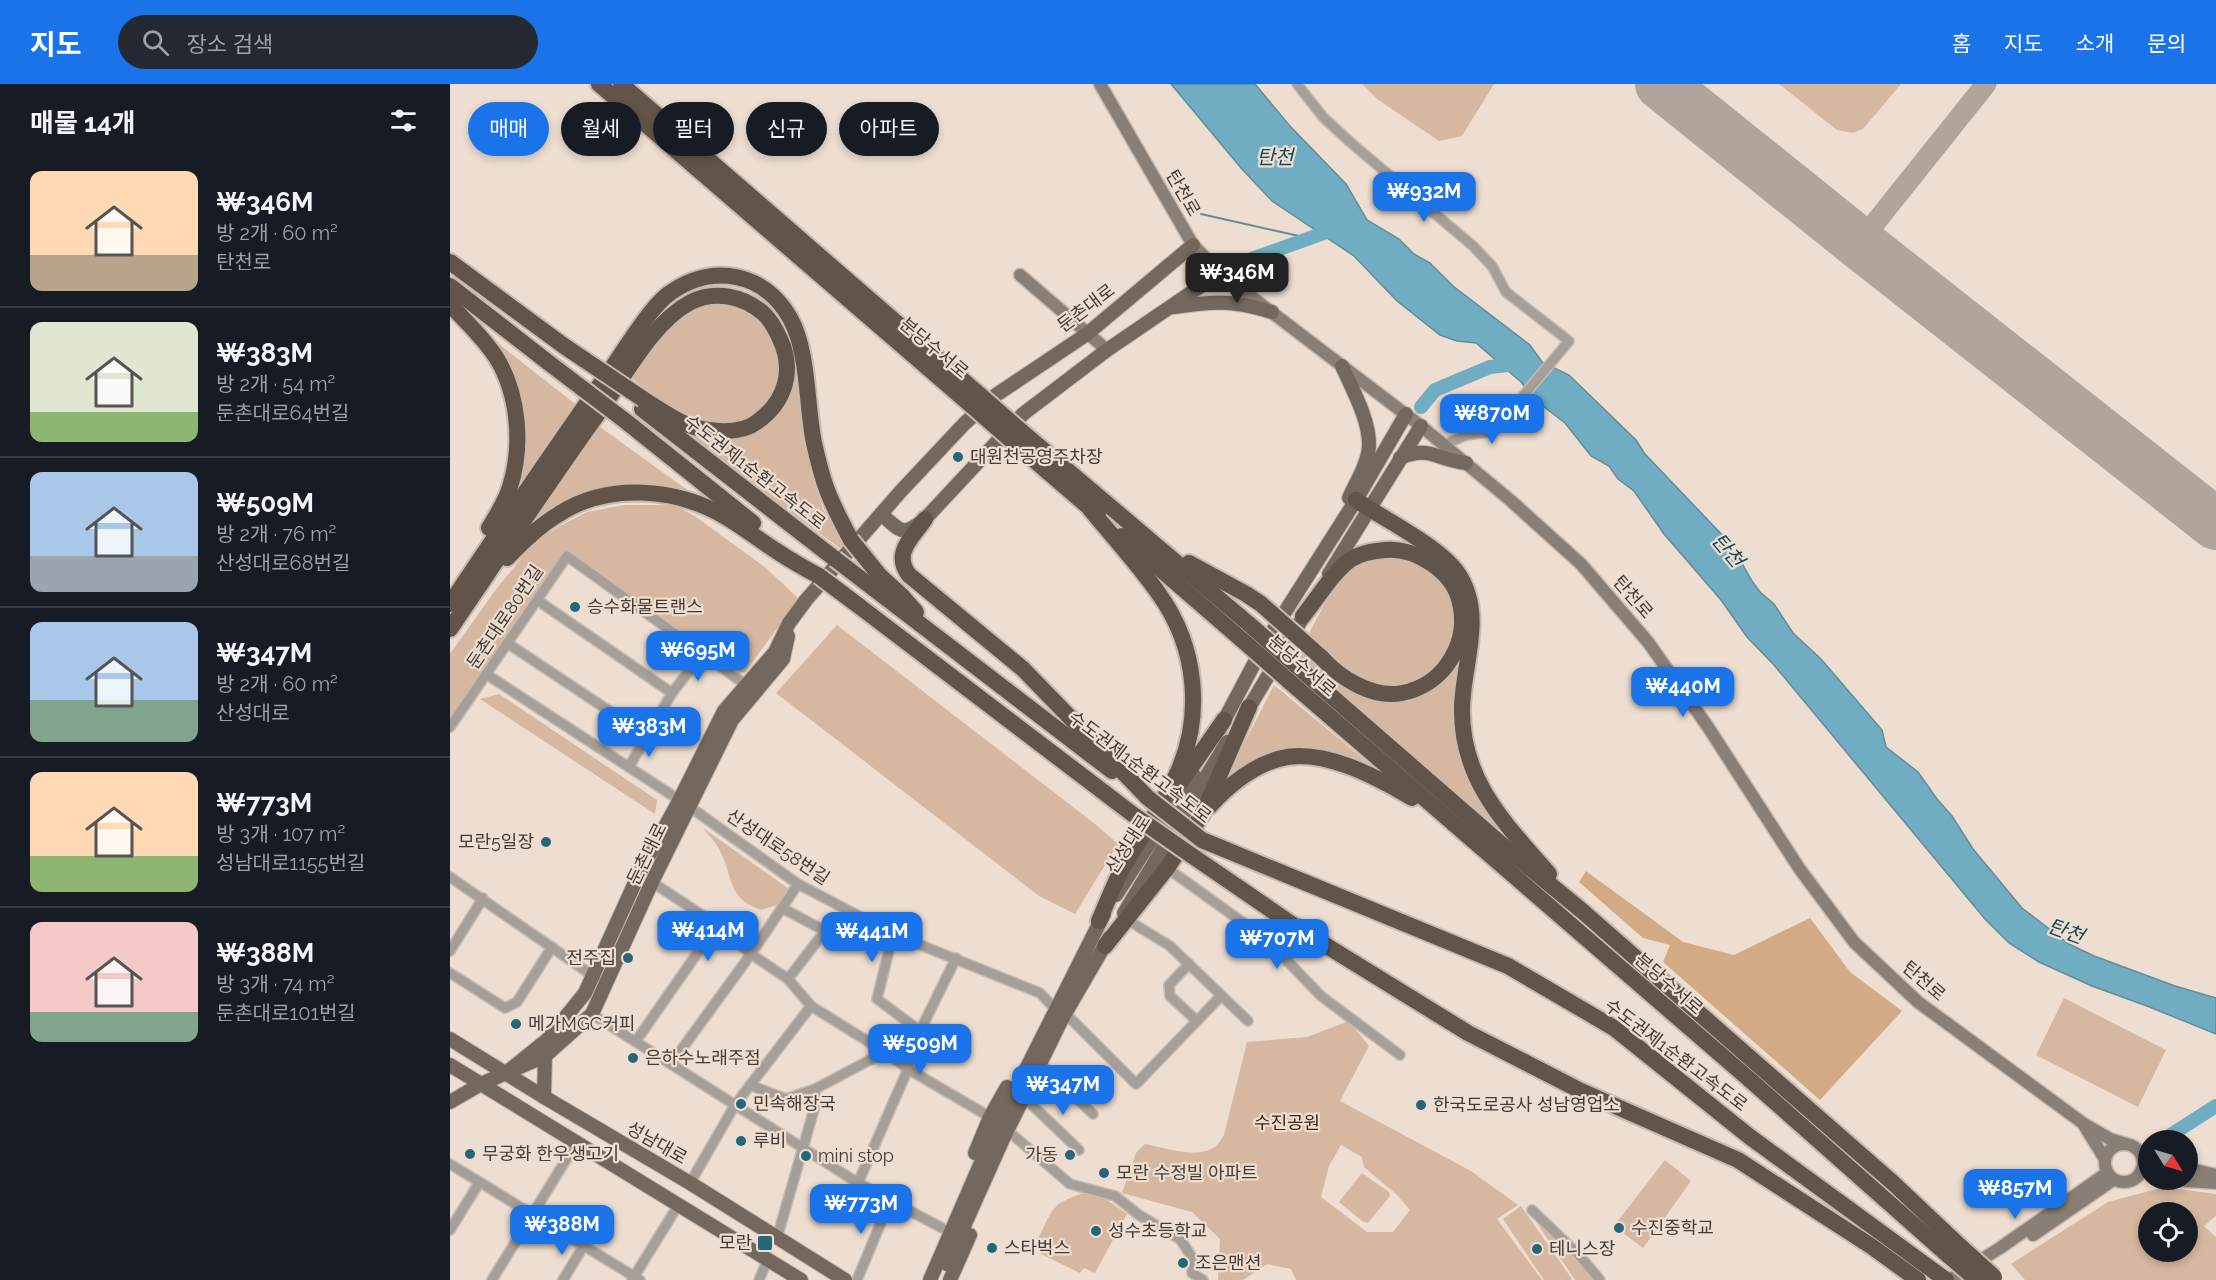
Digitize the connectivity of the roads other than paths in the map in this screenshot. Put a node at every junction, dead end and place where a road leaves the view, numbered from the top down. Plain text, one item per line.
1 (599, 84) edge
2 (621, 84) edge
3 (1100, 84) edge
4 (1297, 84) edge
5 (1193, 245) junction
6 (450, 262) edge
7 (1220, 273) junction
8 (1020, 275) dead end
9 (450, 286) edge
10 (450, 304) edge
11 (1172, 307) junction
12 (1272, 312) junction
13 (1087, 334) junction
14 (1107, 350) junction
15 (1342, 366) junction
16 (983, 399) junction
17 (640, 402) junction
18 (1406, 414) junction
19 (1421, 426) junction
20 (1019, 429) junction
21 (1444, 445) junction
22 (1400, 458) junction
23 (1466, 463) junction
24 (1362, 505) junction
25 (1090, 508) junction
26 (881, 514) junction
27 (925, 519) junction
28 (1335, 531) junction
29 (1155, 544) junction
30 (819, 576) junction
31 (877, 582) junction
32 (537, 600) junction
33 (450, 603) edge
34 (1303, 616) junction
35 (789, 622) junction
36 (450, 629) edge
37 (1245, 632) junction
38 (507, 643) junction
39 (702, 654) junction
40 (486, 674) junction
41 (1294, 675) junction
42 (746, 686) junction
43 (672, 693) junction
44 (1249, 707) junction
45 (1224, 720) junction
46 (450, 727) edge
47 (647, 736) junction
48 (629, 767) junction
49 (1148, 798) junction
50 (685, 804) junction
51 (1203, 813) junction
52 (1447, 818) junction
53 (1143, 820) junction
54 (1167, 868) junction
55 (450, 877) edge
56 (652, 882) junction
57 (798, 884) junction
58 (483, 898) junction
59 (782, 908) junction
60 (1581, 910) junction
61 (1126, 919) junction
62 (1099, 921) junction
63 (717, 925) junction
64 (825, 931) junction
65 (893, 934) junction
66 (1105, 946) junction
67 (552, 947) junction
68 (450, 951) edge
69 (751, 954) junction
70 (956, 958) junction
71 (1189, 964) junction
72 (450, 973) edge
73 (594, 976) junction
74 (788, 979) junction
75 (607, 984) junction
76 (1221, 996) junction
77 (811, 1006) junction
78 (1055, 1009) junction
79 (592, 1014) junction
80 (1070, 1018) junction
81 (1197, 1021) junction
82 (1248, 1021) dead end
83 (920, 1031) junction
84 (450, 1039) edge
85 (636, 1041) junction
86 (910, 1042) junction
87 (885, 1052) junction
88 (1400, 1055) dead end
89 (545, 1056) junction
90 (671, 1064) junction
91 (450, 1065) edge
92 (1045, 1068) junction
93 (908, 1069) junction
94 (506, 1073) junction
95 (481, 1084) junction
96 (750, 1084) junction
97 (815, 1089) junction
98 (544, 1097) junction
99 (450, 1102) edge
100 (1029, 1102) junction
101 (735, 1105) junction
102 (1093, 1114) dead end
103 (990, 1117) junction
104 (2084, 1124) junction
105 (1003, 1136) junction
106 (577, 1142) junction
107 (2126, 1144) junction
108 (803, 1148) junction
109 (1079, 1150) dead end
110 (2138, 1150) edge
111 (2105, 1159) junction
112 (450, 1165) edge
113 (2198, 1170) edge
114 (2216, 1175) edge
115 (2110, 1176) junction
116 (2138, 1176) edge
117 (2135, 1179) joint
118 (2198, 1182) edge
119 (479, 1183) junction
120 (690, 1183) junction
121 (858, 1183) junction
122 (2216, 1183) edge
123 (890, 1201) junction
124 (679, 1204) junction
125 (1532, 1210) dead end
126 (531, 1214) junction
127 (942, 1228) junction
128 (450, 1230) edge
129 (777, 1238) junction
130 (583, 1247) junction
131 (1956, 1252) junction
132 (768, 1259) junction
133 (1916, 1278) edge
134 (635, 1279) edge
135 (1996, 1279) edge
136 (492, 1280) edge
137 (563, 1280) edge
138 (759, 1280) edge
139 (801, 1280) edge
140 (845, 1280) edge
141 (857, 1280) edge
142 (920, 1280) edge
143 (930, 1280) edge
144 (940, 1280) edge
145 (950, 1280) edge
146 (1203, 1280) edge
147 (1600, 1280) edge
148 (1948, 1280) edge
149 (1964, 1280) edge
150 (1977, 1280) edge

1 - 16 highway, 분당수서로
2 - 16 highway, 분당수서로
3 - 5 main road, 탄천로
4 - 21 street
5 - 7 main road, 탄천로
5 - 13 main road, 둔촌대로
6 - 17 highway, 수도권제1순환고속도로, bridge
7 - 11 main road
7 - 12 main road, 탄천로
8 - 13 main road
9 - 30 highway, bridge
10 - 33 highway
11 - 12 main road
11 - 14 main road
12 - 15 main road, 탄천로
13 - 14 main road
13 - 16 main road, 둔촌대로
14 - 20 main road
15 - 18 main road, 탄천로
15 - 28 main road
16 - 20 highway, 분당수서로, bridge
16 - 26 main road, 둔촌대로
17 - 31 highway, 수도권제1순환고속도로, bridge
17 - 36 highway
18 - 19 main road, 탄천로
18 - 24 main road, 산성대로
19 - 21 main road, 탄천로
19 - 22 main road, 산성대로
20 - 25 highway, 분당수서로
20 - 27 main road
20 - 29 highway, 분당수서로
21 - 23 main road, 탄천로
22 - 23 main road
22 - 24 main road, 산성대로
23 - 104 main road, 탄천로
24 - 28 main road, 산성대로
24 - 34 main road, 산성대로
24 - 60 highway
25 - 37 highway, 분당수서로
25 - 53 highway
26 - 27 main road
26 - 35 main road, 둔촌대로
27 - 49 highway
28 - 45 main road, 산성대로
29 - 34 highway, bridge
29 - 37 highway, 분당수서로
30 - 36 highway
30 - 53 highway, bridge
31 - 33 highway, bridge
31 - 49 highway, 수도권제1순환고속도로
32 - 38 street, 둔촌대로80번길
32 - 39 street, 둔촌대로80번길
32 - 43 street
34 - 44 main road, 산성대로
35 - 42 main road, 둔촌대로
35 - 50 main road, 둔촌대로
37 - 41 highway, 분당수서로, bridge
38 - 40 street, 둔촌대로80번길
38 - 47 street
39 - 42 street
39 - 43 street
40 - 46 street, 둔촌대로80번길
40 - 48 street, 산성대로58번길
41 - 52 highway, 분당수서로
41 - 60 highway, 분당수서로
42 - 50 main road, 둔촌대로
43 - 47 street
44 - 51 highway
44 - 66 main road, 산성대로
45 - 53 highway
45 - 62 main road, 산성대로
47 - 48 street
48 - 50 street, 산성대로58번길
49 - 148 highway, 수도권제1순환고속도로, bridge
50 - 56 main road, 둔촌대로
50 - 57 street, 산성대로58번길
50 - 73 main road, 둔촌대로
51 - 52 highway
51 - 54 highway
52 - 131 highway, 분당수서로
53 - 62 highway
53 - 133 highway, bridge
54 - 61 highway
54 - 88 street
55 - 58 street
56 - 63 street
56 - 75 main road, 둔촌대로
57 - 59 street
57 - 65 street, 산성대로58번길
58 - 67 street
58 - 68 street
59 - 64 street
59 - 69 street
60 - 131 highway, 분당수서로
61 - 66 highway
61 - 71 street
62 - 78 main road, 산성대로
63 - 69 street
63 - 85 street
64 - 65 street
64 - 74 street
65 - 70 street, 산성대로58번길
65 - 83 street
66 - 80 main road
66 - 105 main road, 산성대로
67 - 72 street
67 - 73 street
69 - 74 street
69 - 90 street
70 - 78 street, 산성대로58번길
70 - 83 street
71 - 76 street
71 - 81 street
73 - 75 street
73 - 94 main road, 둔촌대로
74 - 77 street
75 - 79 main road, 둔촌대로
76 - 81 street
76 - 82 street
77 - 87 street
77 - 96 street
78 - 103 main road
78 - 105 main road, 산성대로
79 - 85 street
79 - 89 main road, 둔촌대로
80 - 81 street
80 - 92 main road
83 - 86 street
84 - 94 main road, 성남대로
85 - 90 street
86 - 87 street
86 - 93 street
87 - 93 street
87 - 97 street
89 - 94 main road, 둔촌대로
89 - 98 main road
90 - 101 street
91 - 95 main road
92 - 100 main road
92 - 102 street
93 - 103 street
93 - 121 street
94 - 95 main road, 둔촌대로
94 - 98 main road, 성남대로
95 - 99 main road, 둔촌대로
95 - 106 main road
96 - 97 street
96 - 101 street
97 - 108 street
98 - 120 main road, 성남대로
100 - 105 main road
100 - 109 street
101 - 108 street
101 - 120 street
103 - 127 main road
104 - 107 main road, 탄천로
104 - 111 main road
105 - 143 main road, 산성대로
105 - 144 main road, 산성대로
105 - 145 main road
105 - 146 street
106 - 124 main road
106 - 126 street
107 - 110 main road
107 - 111 main road
108 - 121 street
108 - 129 street
111 - 115 main road
112 - 119 street
113 - 114 main road
115 - 117 main road
115 - 148 main road
115 - 149 main road
116 - 117 main road
118 - 122 main road
119 - 126 street
119 - 128 street
120 - 129 main road, 성남대로
121 - 123 street
123 - 127 street
123 - 141 street
124 - 132 main road
124 - 134 street
125 - 147 street
126 - 130 street
126 - 136 street
127 - 142 main road
129 - 140 main road, 성남대로
130 - 134 street
130 - 137 street
131 - 135 highway, 분당수서로, bridge
131 - 150 highway, 분당수서로, bridge
132 - 138 street
132 - 139 main road

